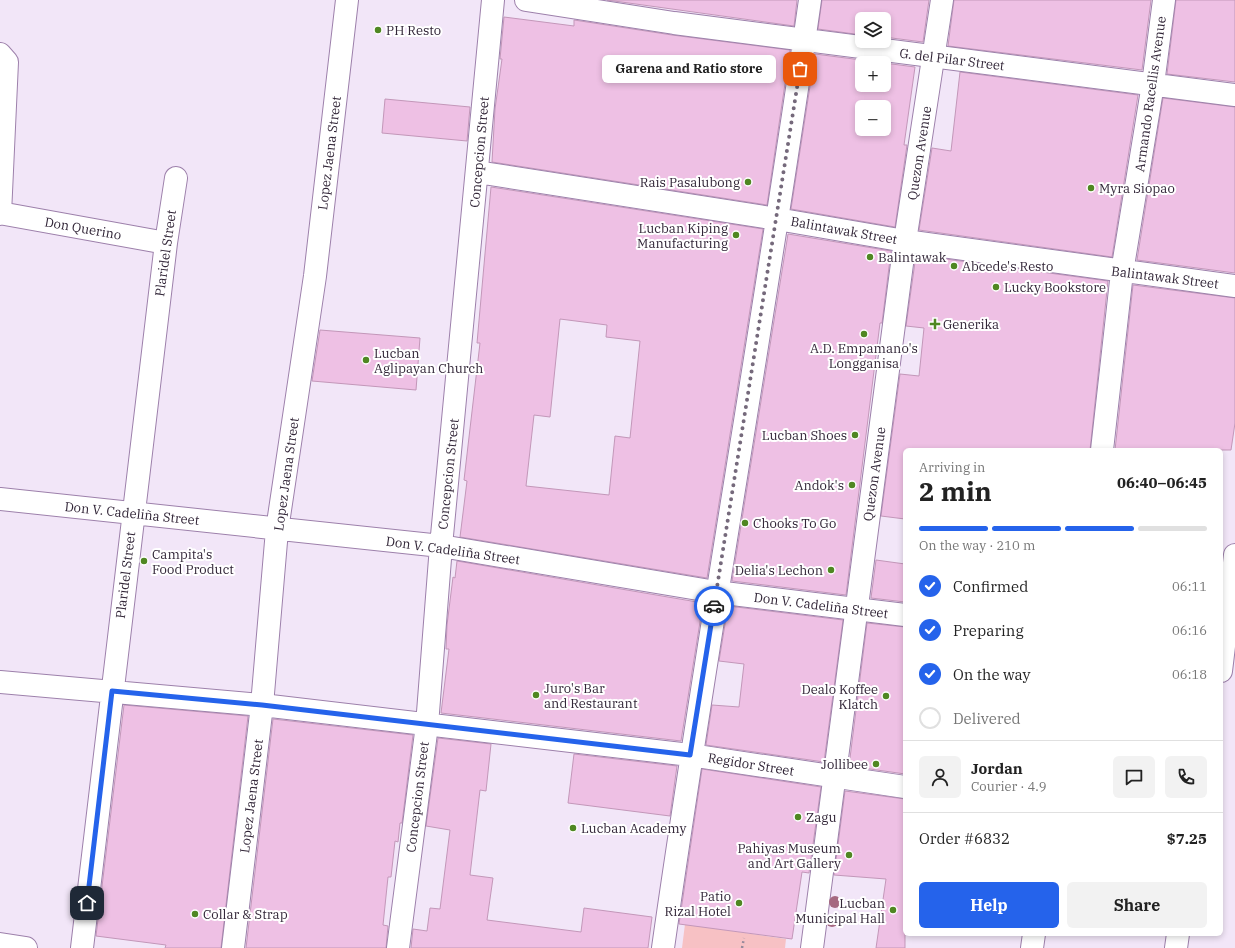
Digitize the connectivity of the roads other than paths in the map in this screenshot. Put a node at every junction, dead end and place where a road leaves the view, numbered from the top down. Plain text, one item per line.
1 (347, 0) edge
2 (493, 0) edge
3 (526, 0) edge
4 (810, 0) edge
5 (942, 0) edge
6 (1164, 0) edge
7 (804, 40) junction
8 (934, 57) junction
9 (4, 58) edge
10 (1153, 84) junction
11 (1235, 95) edge
12 (478, 172) junction
13 (176, 178) dead end
14 (0, 214) edge
15 (777, 219) junction
16 (905, 241) junction
17 (166, 243) junction
18 (1122, 272) junction
19 (1235, 286) edge
20 (1102, 448) edge
21 (0, 499) edge
22 (133, 513) junction
23 (277, 530) junction
24 (441, 546) junction
25 (1235, 555) edge
26 (716, 592) junction
27 (856, 608) junction
28 (903, 615) edge
29 (1225, 664) edge
30 (0, 682) edge
31 (112, 691) junction
32 (262, 705) junction
33 (427, 725) junction
34 (690, 755) junction
35 (835, 777) junction
36 (903, 787) edge
37 (1034, 936) edge
38 (1178, 936) edge
39 (0, 944) edge
40 (26, 948) edge
41 (82, 948) edge
42 (233, 948) edge
43 (398, 948) edge
44 (662, 948) edge
45 (812, 948) edge
46 (1032, 948) edge
47 (1176, 948) edge

1 - 23 street, Lopez Jaena Street
2 - 12 street, Concepcion Street
3 - 7 street, G. del Pilar Street
4 - 7 street
5 - 8 street, Quezon Avenue
6 - 10 street, Armando Racellis Avenue
7 - 8 street, G. del Pilar Street
7 - 15 street
8 - 10 street, G. del Pilar Street
8 - 16 street, Quezon Avenue
9 - 14 street
10 - 11 street, G. del Pilar Street
10 - 18 street, Armando Racellis Avenue
12 - 15 street, Balintawak Street
12 - 24 street, Concepcion Street
13 - 17 street, Plaridel Street
14 - 17 street, Don Querino
15 - 16 street, Balintawak Street
15 - 26 street
16 - 18 street, Balintawak Street
16 - 27 street, Quezon Avenue
17 - 22 street, Plaridel Street
18 - 19 street, Balintawak Street
18 - 20 street, Armando Racellis Avenue
21 - 22 street, Don V. Cadeliña Street
22 - 23 street, Don V. Cadeliña Street
22 - 31 street, Plaridel Street
23 - 24 street, Don V. Cadeliña Street
23 - 32 street, Lopez Jaena Street
24 - 26 street, Don V. Cadeliña Street
24 - 33 street, Concepcion Street
25 - 29 street
26 - 27 street, Don V. Cadeliña Street
26 - 34 street
27 - 28 street, Don V. Cadeliña Street
27 - 35 street, Quezon Avenue
30 - 31 street, Regidor Street
31 - 32 street, Regidor Street
31 - 41 street, Plaridel Street
32 - 33 street, Regidor Street
32 - 42 street, Lopez Jaena Street
33 - 34 street, Regidor Street
33 - 43 street, Concepcion Street
34 - 35 street, Regidor Street
34 - 44 street
35 - 36 street, Regidor Street
35 - 45 street, Quezon Avenue
37 - 46 street
38 - 47 street
39 - 40 street

